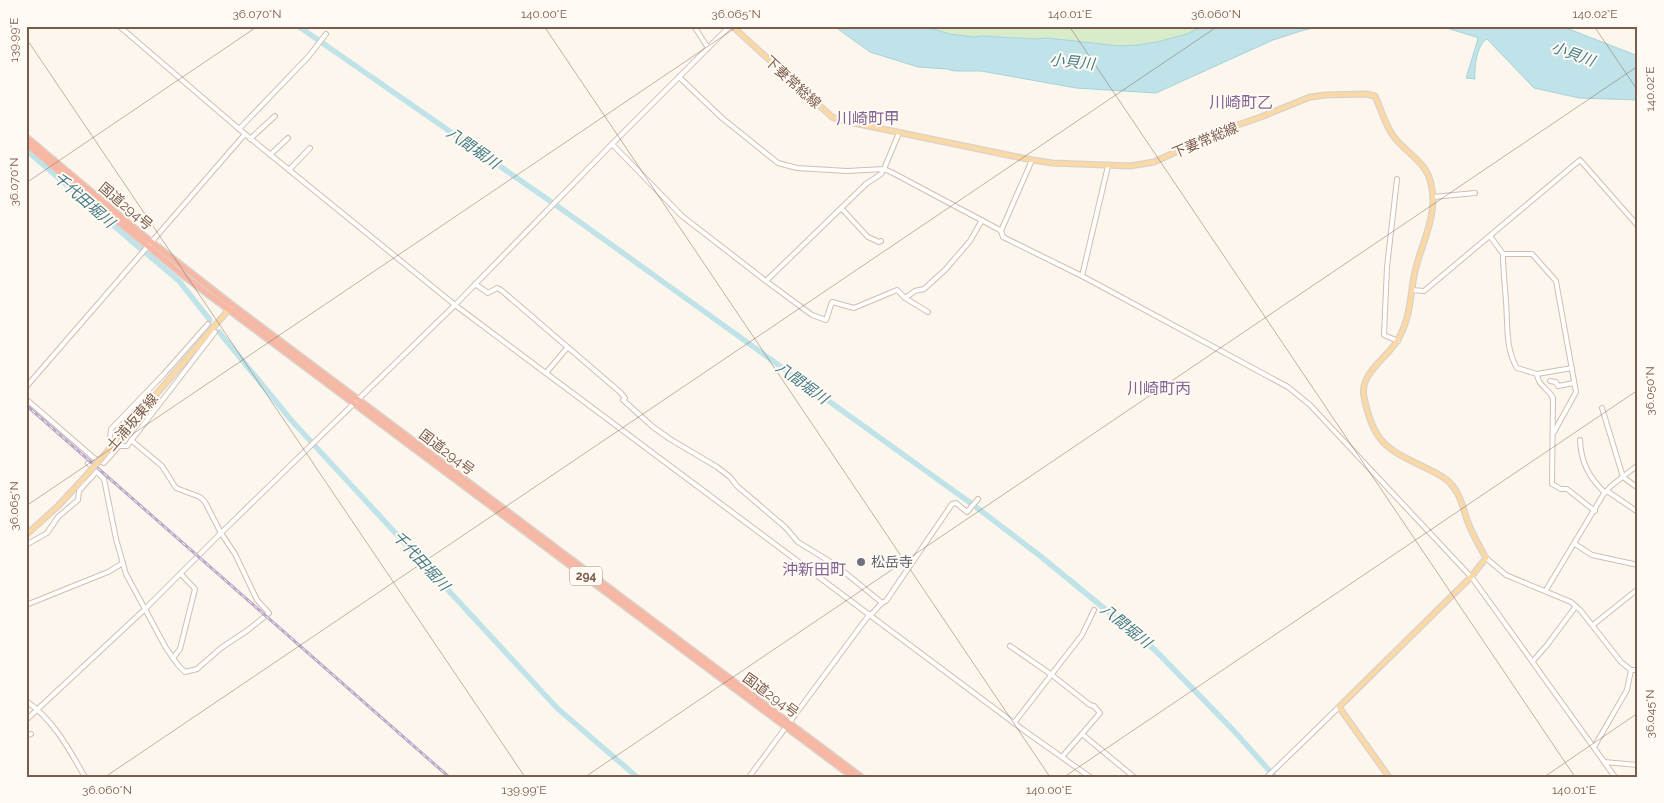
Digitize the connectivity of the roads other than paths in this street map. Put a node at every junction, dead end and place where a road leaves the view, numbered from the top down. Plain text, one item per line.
1 (119, 26) edge
2 (694, 26) edge
3 (731, 26) edge
4 (325, 35) dead end
5 (708, 48) junction
6 (679, 77) junction
7 (275, 116) dead end
8 (238, 129) junction
9 (899, 133) junction
10 (245, 134) junction
11 (26, 137) edge
12 (250, 138) junction
13 (288, 138) dead end
14 (26, 143) edge
15 (612, 144) junction
16 (310, 148) dead end
17 (270, 155) junction
18 (1032, 160) junction
19 (1108, 166) junction
20 (884, 169) junction
21 (289, 170) junction
22 (1397, 179) dead end
23 (1475, 193) dead end
24 (1433, 197) junction
25 (842, 209) junction
26 (982, 220) junction
27 (1638, 226) edge
28 (1001, 231) junction
29 (1490, 236) junction
30 (881, 241) dead end
31 (150, 245) junction
32 (1503, 254) junction
33 (1082, 276) junction
34 (766, 281) junction
35 (475, 284) junction
36 (1412, 290) junction
37 (905, 298) junction
38 (455, 305) junction
39 (230, 307) junction
40 (928, 312) dead end
41 (208, 324) dead end
42 (215, 332) dead end
43 (1398, 341) junction
44 (567, 348) junction
45 (1572, 368) junction
46 (546, 374) junction
47 (1537, 374) junction
48 (1550, 381) dead end
49 (1574, 383) junction
50 (26, 387) edge
51 (26, 399) edge
52 (356, 401) junction
53 (1602, 408) dead end
54 (1552, 434) junction
55 (110, 439) dead end
56 (131, 440) junction
57 (1580, 440) dead end
58 (88, 463) dead end
59 (1638, 465) edge
60 (97, 471) junction
61 (1623, 476) junction
62 (1638, 488) edge
63 (1606, 492) junction
64 (978, 499) dead end
65 (1595, 511) junction
66 (1638, 512) edge
67 (221, 533) junction
68 (26, 535) edge
69 (1575, 544) junction
70 (26, 545) edge
71 (1486, 558) junction
72 (123, 562) junction
73 (1638, 565) edge
74 (181, 574) junction
75 (1470, 576) junction
76 (1638, 589) edge
77 (1546, 590) junction
78 (881, 602) junction
79 (26, 605) edge
80 (1576, 606) junction
81 (144, 610) junction
82 (1094, 610) dead end
83 (869, 615) junction
84 (1593, 625) junction
85 (1010, 646) dead end
86 (173, 658) junction
87 (1533, 662) junction
88 (1631, 670) junction
89 (1638, 670) edge
90 (1052, 675) junction
91 (26, 701) edge
92 (1339, 707) junction
93 (38, 709) junction
94 (26, 720) edge
95 (1014, 722) junction
96 (788, 725) junction
97 (1082, 734) junction
98 (1594, 746) junction
99 (1062, 757) junction
100 (1604, 762) junction
101 (1638, 765) edge
102 (85, 777) edge
103 (749, 777) edge
104 (853, 777) edge
105 (861, 777) edge
106 (1090, 777) edge
107 (1134, 777) edge
108 (1268, 777) edge
109 (1389, 777) edge
110 (1615, 777) edge

1 - 8 street
2 - 5 street
3 - 5 street
3 - 9 main road, 下妻常総線
4 - 8 street
5 - 6 street
6 - 15 street
6 - 20 street
7 - 12 street
8 - 10 street
9 - 18 main road, 下妻常総線
9 - 20 street
10 - 12 street
10 - 31 street
11 - 31 highway, 国道294号 / 294
12 - 17 street
13 - 17 street
14 - 31 highway, 国道294号 / 294
15 - 34 street
15 - 35 street
16 - 21 street
17 - 21 street
18 - 19 main road, 下妻常総線
18 - 28 street
19 - 24 main road, 下妻常総線
19 - 33 street
20 - 25 street
20 - 26 street
21 - 38 street
22 - 43 street
23 - 24 street
24 - 36 main road, 下妻常総線
25 - 30 street
25 - 34 street
26 - 28 street
26 - 37 street
27 - 29 street
28 - 33 street
29 - 32 street
29 - 36 street
31 - 39 highway, 国道294号 / 294
31 - 50 street
32 - 45 street
32 - 47 street
33 - 75 street
34 - 37 street
35 - 38 street
35 - 44 street
36 - 43 main road, 下妻常総線
37 - 40 street
38 - 46 street
38 - 52 street
39 - 52 highway, 国道294号 / 294
39 - 68 main road, 土浦坂東線, bridge
41 - 55 street
42 - 56 street
43 - 71 main road, 下妻常総線
44 - 46 street
44 - 78 street
45 - 47 street
45 - 49 street
46 - 83 street
47 - 54 street
48 - 49 street
49 - 54 street
51 - 56 street
52 - 67 street
52 - 96 highway, 国道294号 / 294
53 - 61 street
54 - 65 street
56 - 67 street
57 - 63 street
58 - 60 street
59 - 61 street
60 - 70 street
60 - 72 street
61 - 62 street
61 - 63 street
63 - 65 street
63 - 66 street
64 - 78 street
65 - 69 street
67 - 74 street
67 - 86 street
69 - 73 street
69 - 77 street
71 - 75 main road
71 - 77 street
72 - 79 street
72 - 81 street
74 - 81 street
74 - 86 street
75 - 87 street
75 - 92 main road
76 - 84 street
77 - 80 street
78 - 83 street
80 - 84 street
80 - 87 street
81 - 86 street
81 - 93 street
82 - 90 street
83 - 95 street
83 - 96 street
84 - 88 street
85 - 90 street
87 - 98 street
88 - 89 street
88 - 98 street
90 - 95 street
90 - 97 street
91 - 93 street
92 - 108 street
92 - 109 main road
93 - 94 street
93 - 102 street
95 - 99 street
96 - 103 street
96 - 104 highway, 国道294号 / 294
96 - 105 highway, 国道294号 / 294
97 - 99 street
97 - 107 street
98 - 100 street
99 - 106 street
100 - 101 street
100 - 110 street

